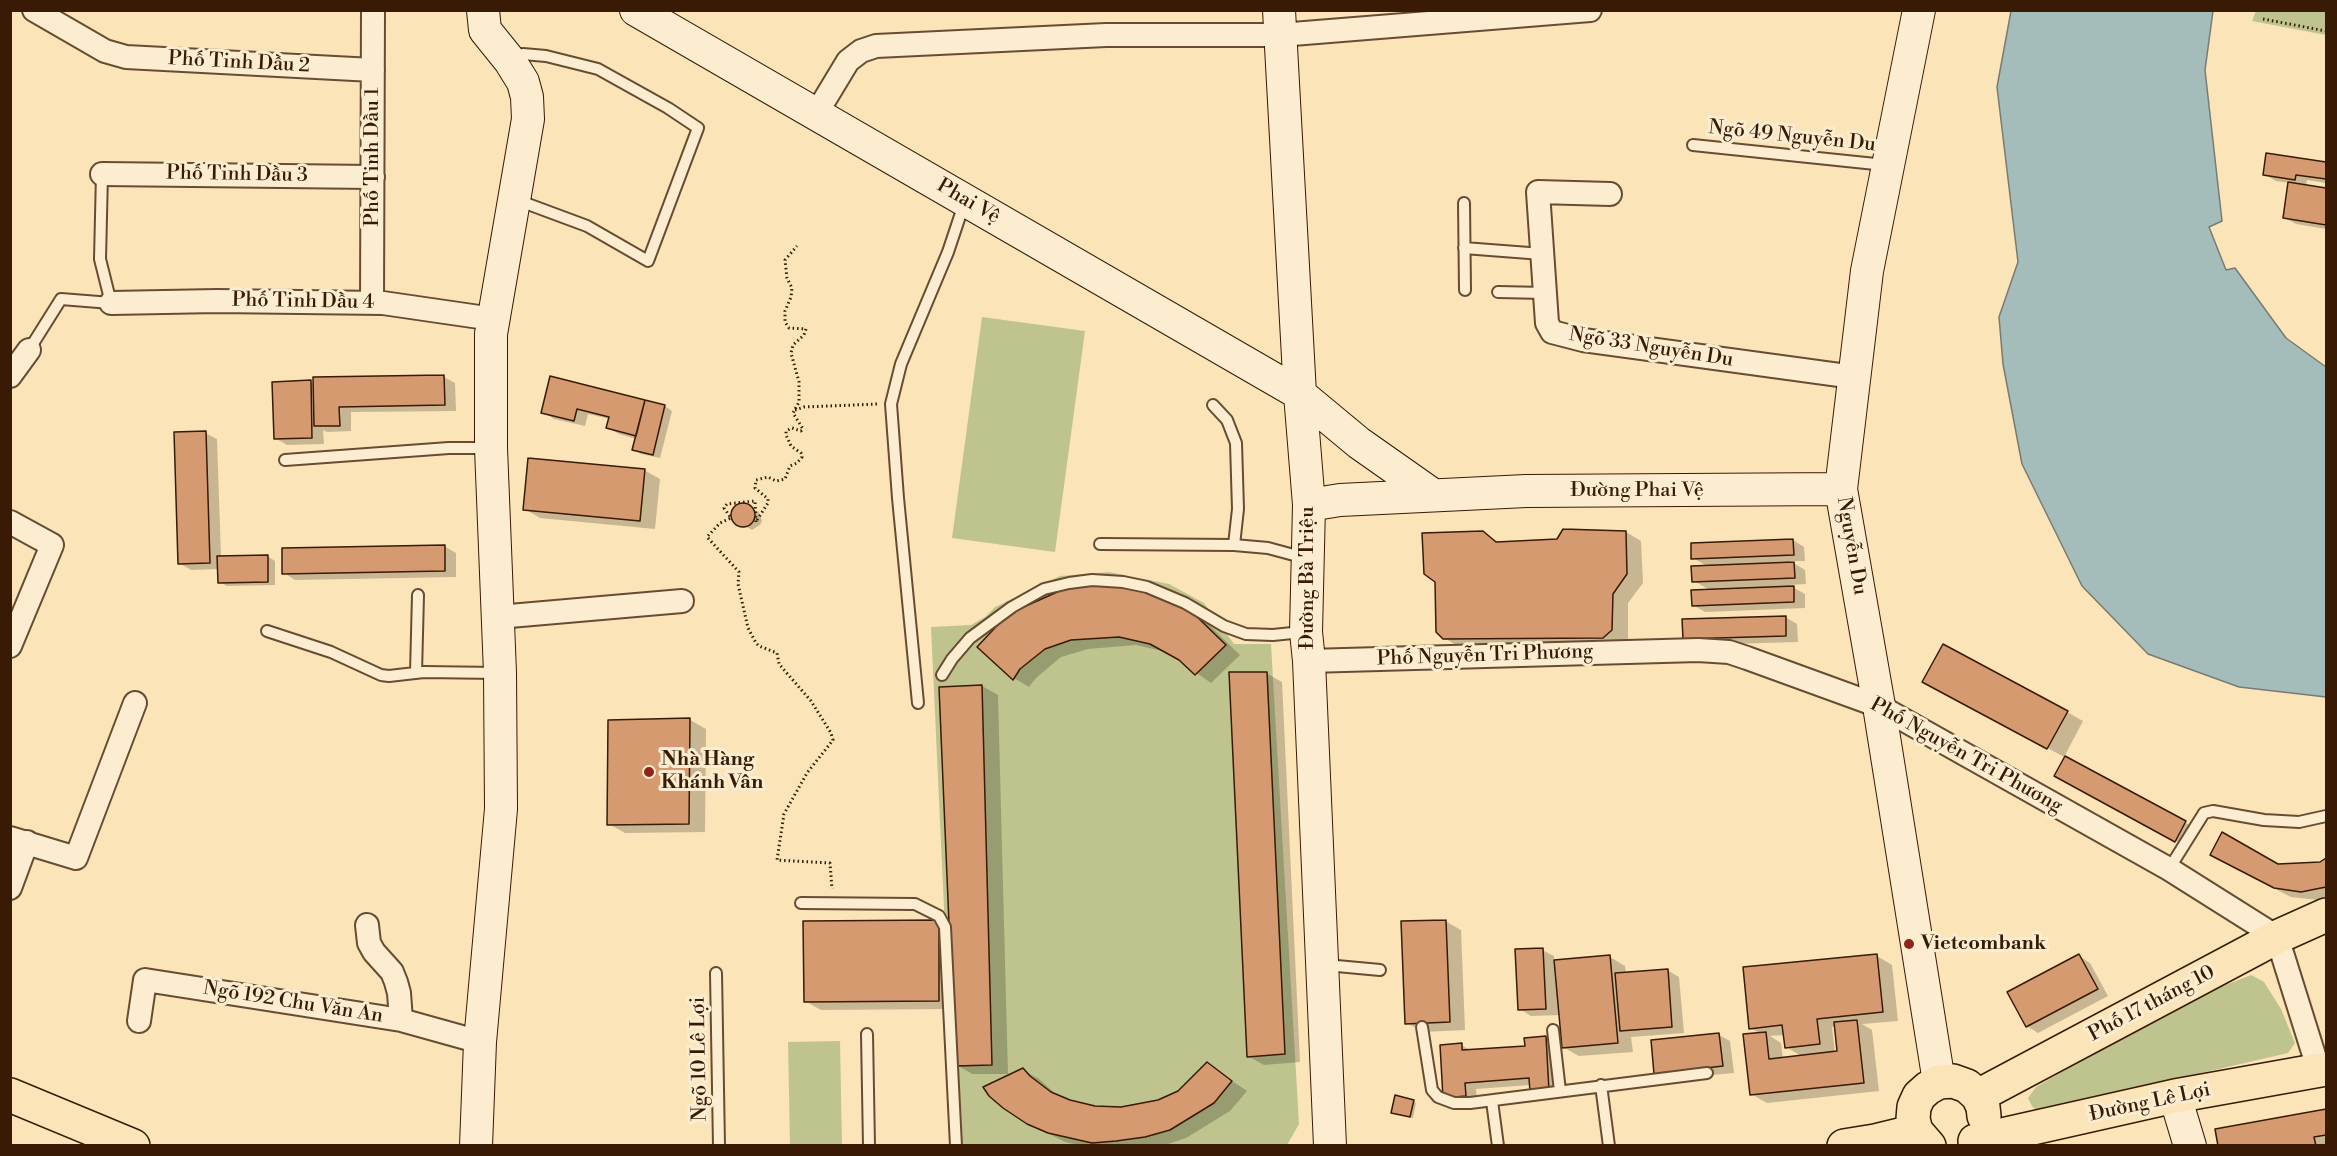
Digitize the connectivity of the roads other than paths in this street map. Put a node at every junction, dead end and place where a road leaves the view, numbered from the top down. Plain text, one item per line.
1 (34, 10) edge
2 (373, 10) edge
3 (483, 10) edge
4 (636, 10) edge
5 (1590, 10) edge
6 (1919, 10) edge
7 (1503, 14) edge
8 (1280, 23) edge
9 (510, 61) junction
10 (373, 70) junction
11 (816, 114) junction
12 (1693, 145) dead end
13 (1888, 165) junction
14 (102, 174) joint
15 (373, 177) junction
16 (1610, 194) dead end
17 (515, 200) junction
18 (965, 200) junction
19 (1464, 203) dead end
20 (1464, 248) junction
21 (1542, 254) junction
22 (1465, 290) dead end
23 (1498, 292) dead end
24 (1545, 292) junction
25 (111, 303) junction
26 (372, 303) junction
27 (493, 319) junction
28 (29, 350) joint
29 (10, 376) edge
30 (1854, 377) junction
31 (1300, 394) junction
32 (1213, 405) dead end
33 (491, 448) junction
34 (285, 459) dead end
35 (1841, 489) junction
36 (1433, 495) junction
37 (1309, 505) junction
38 (10, 522) edge
39 (1100, 544) dead end
40 (1234, 545) junction
41 (1308, 559) junction
42 (418, 596) dead end
43 (682, 601) dead end
44 (498, 617) junction
45 (267, 632) dead end
46 (10, 646) edge
47 (1307, 646) junction
48 (416, 673) junction
49 (500, 673) junction
50 (942, 675) dead end
51 (135, 703) dead end
52 (918, 703) dead end
53 (1879, 706) junction
54 (2326, 816) edge
55 (19, 840) edge
56 (2169, 868) junction
57 (10, 888) edge
58 (801, 903) dead end
59 (2326, 915) edge
60 (367, 925) dead end
61 (2277, 937) junction
62 (1322, 965) junction
63 (1380, 970) dead end
64 (716, 973) dead end
65 (401, 1020) junction
66 (139, 1021) dead end
67 (1422, 1027) dead end
68 (1553, 1030) dead end
69 (867, 1034) dead end
70 (480, 1042) junction
71 (2323, 1070) edge
72 (1707, 1073) dead end
73 (1938, 1082) junction
74 (1601, 1085) junction
75 (1560, 1091) junction
76 (10, 1095) edge
77 (1978, 1096) junction
78 (2175, 1096) junction
79 (1492, 1101) junction
80 (1922, 1138) edge
81 (1972, 1143) edge
82 (133, 1146) edge
83 (476, 1146) edge
84 (719, 1146) edge
85 (869, 1146) edge
86 (956, 1146) edge
87 (1330, 1146) edge
88 (1498, 1146) edge
89 (1609, 1146) edge
90 (1844, 1146) edge
91 (2190, 1146) edge

1 - 10 street, Phố Tinh Dầu 2
2 - 10 street, Phố Tinh Dầu 1
3 - 9 street
4 - 11 street, Phai Vệ
5 - 7 street
6 - 13 street, Nguyễn Du
7 - 8 street
8 - 11 street
8 - 31 street, Đường Bà Triệu
9 - 17 street
9 - 17 lane
10 - 15 street, Phố Tinh Dầu 1
11 - 18 street, Phai Vệ
12 - 13 lane, Ngõ 49 Nguyễn Du
13 - 30 street, Nguyễn Du
14 - 15 street, Phố Tinh Dầu 3
14 - 25 lane
15 - 26 street, Phố Tinh Dầu 1
16 - 21 street, Ngõ 33 Nguyễn Du
17 - 27 street
18 - 31 street, Phai Vệ
18 - 52 lane
19 - 20 lane
20 - 21 lane
20 - 22 lane
21 - 24 street, Ngõ 33 Nguyễn Du
23 - 24 lane
24 - 30 street, Ngõ 33 Nguyễn Du
25 - 26 street, Phố Tinh Dầu 4
25 - 28 lane
26 - 27 street, Phố Tinh Dầu 4
27 - 33 street
28 - 29 street
30 - 35 street, Nguyễn Du
31 - 36 street
31 - 37 street, Đường Bà Triệu
32 - 40 lane
33 - 34 lane
33 - 44 street
35 - 36 street, Đường Phai Vệ
35 - 53 street, Nguyễn Du
36 - 37 street, Đường Phai Vệ
37 - 41 street, Đường Bà Triệu
38 - 46 street
39 - 40 lane
40 - 41 lane
41 - 47 street, Đường Bà Triệu
42 - 48 lane
43 - 44 street
44 - 49 street
45 - 48 lane
47 - 50 lane
47 - 53 street, Phố Nguyễn Tri Phương
47 - 62 street, Đường Bà Triệu
48 - 49 lane
49 - 70 street
51 - 55 street
53 - 56 street, Phố Nguyễn Tri Phương
53 - 73 street, Nguyễn Du
54 - 56 lane
55 - 57 street
56 - 61 street, Phố Nguyễn Tri Phương
58 - 86 lane
59 - 61 main road, Phố 17 tháng 10
60 - 65 street
61 - 71 street
61 - 77 main road, Phố 17 tháng 10
62 - 63 lane
62 - 87 street, Đường Bà Triệu
64 - 84 lane, Ngõ 10 Lê Lợi
65 - 66 street, Ngõ 192 Chu Văn An
65 - 70 street, Ngõ 192 Chu Văn An
67 - 79 lane
68 - 75 lane
69 - 85 lane
70 - 83 street
71 - 78 main road, Đường Lê Lợi
72 - 74 lane
73 - 77 main road
73 - 80 main road
74 - 75 lane
74 - 89 lane
75 - 79 lane
76 - 82 main road
77 - 81 main road
78 - 81 main road, Đường Lê Lợi
78 - 91 street
79 - 88 lane
80 - 90 main road

